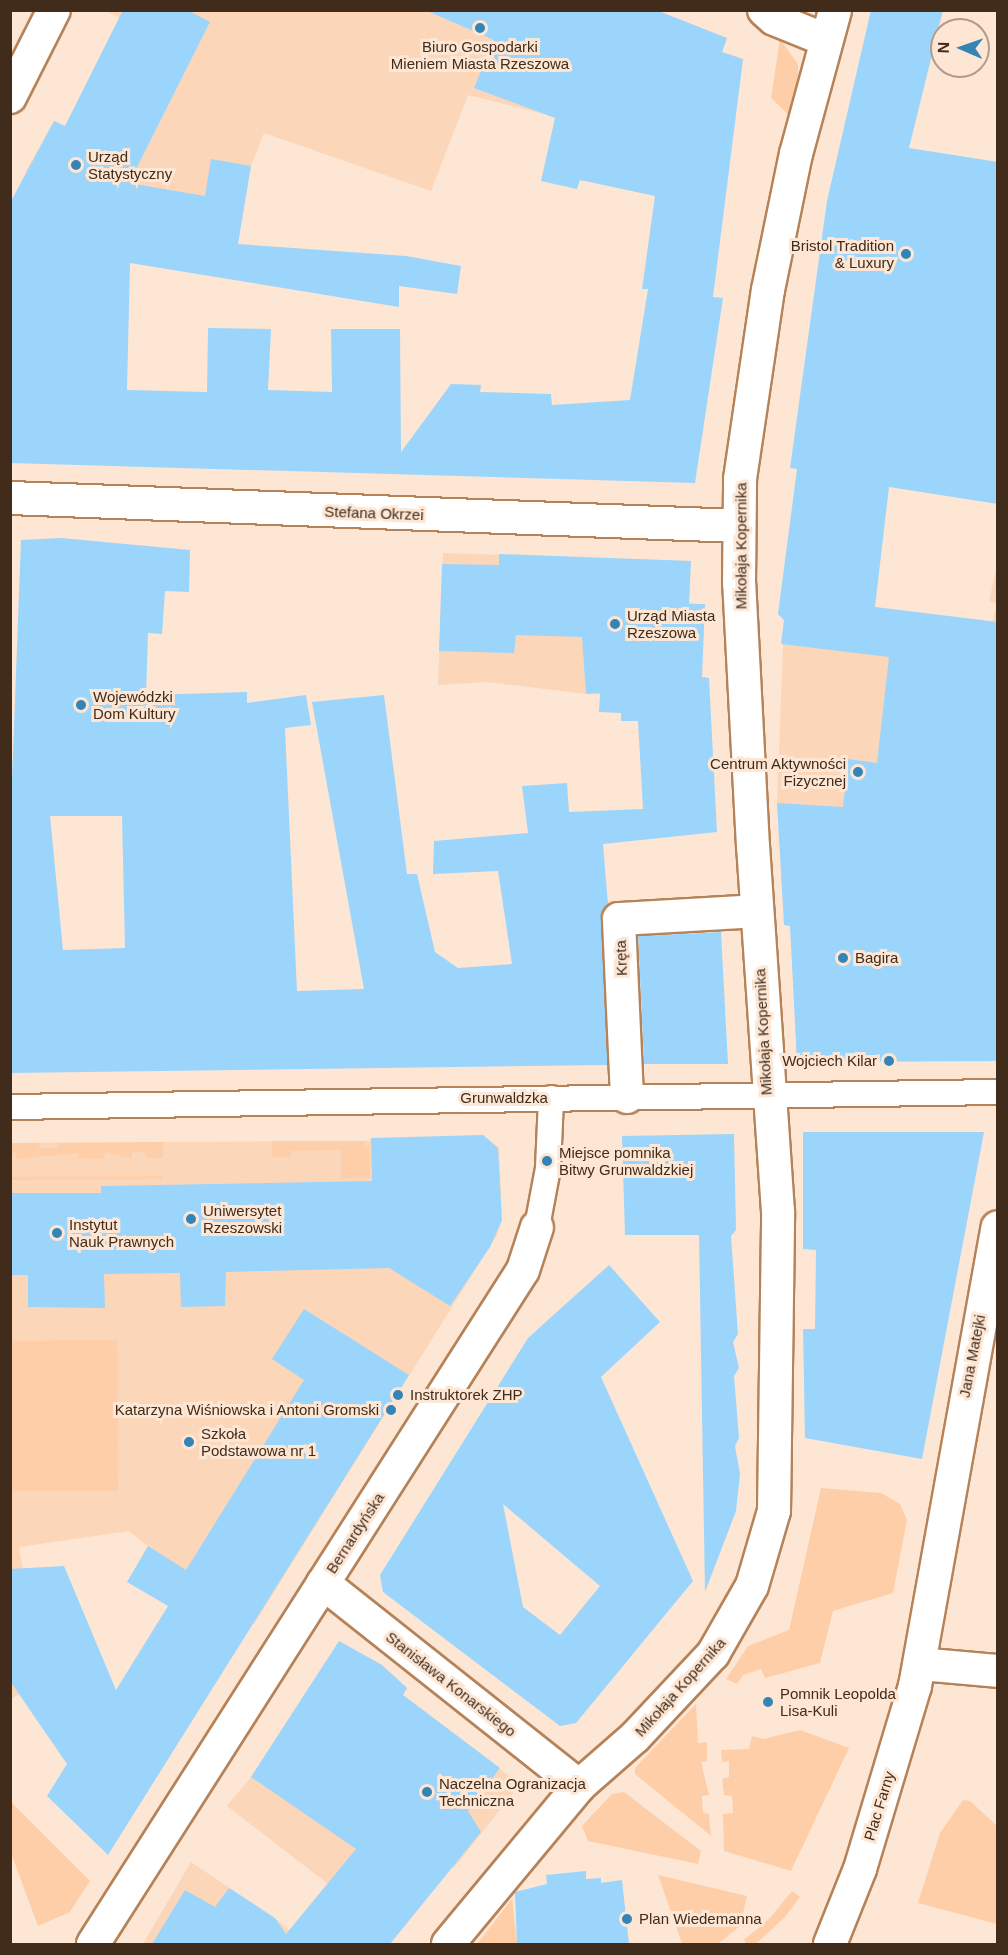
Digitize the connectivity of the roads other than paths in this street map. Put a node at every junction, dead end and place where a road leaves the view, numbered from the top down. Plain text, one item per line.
1 (54, 10) edge
2 (765, 10) edge
3 (835, 10) edge
4 (826, 40) junction
5 (10, 97) edge
6 (10, 498) edge
7 (738, 526) junction
8 (756, 911) junction
9 (998, 1092) edge
10 (767, 1096) junction
11 (627, 1097) junction
12 (551, 1098) junction
13 (10, 1107) edge
14 (537, 1227) joint
15 (998, 1227) edge
16 (950, 1485) joint
17 (323, 1583) junction
18 (920, 1664) junction
19 (998, 1671) edge
20 (579, 1786) junction
21 (93, 1944) edge
22 (448, 1944) edge
23 (830, 1944) edge

1 - 5 street
2 - 4 street
3 - 4 street, Mikołaja Kopernika
4 - 7 street, Mikołaja Kopernika
6 - 7 street, Stefana Okrzei
7 - 8 street, Mikołaja Kopernika
8 - 10 street, Mikołaja Kopernika
8 - 11 street, Kręta
9 - 10 street, Grunwaldzka
10 - 11 street, Grunwaldzka
10 - 20 street, Mikołaja Kopernika
11 - 12 street, Grunwaldzka
12 - 13 street, Grunwaldzka
12 - 14 street, Bernardyńska
14 - 17 street, Bernardyńska
15 - 16 street, Jana Matejki
16 - 18 street, Plac Farny
17 - 20 street, Stanisława Konarskiego
17 - 21 street, Bernardyńska
18 - 19 street
18 - 23 street, Plac Farny
20 - 22 street, Mikołaja Kopernika

